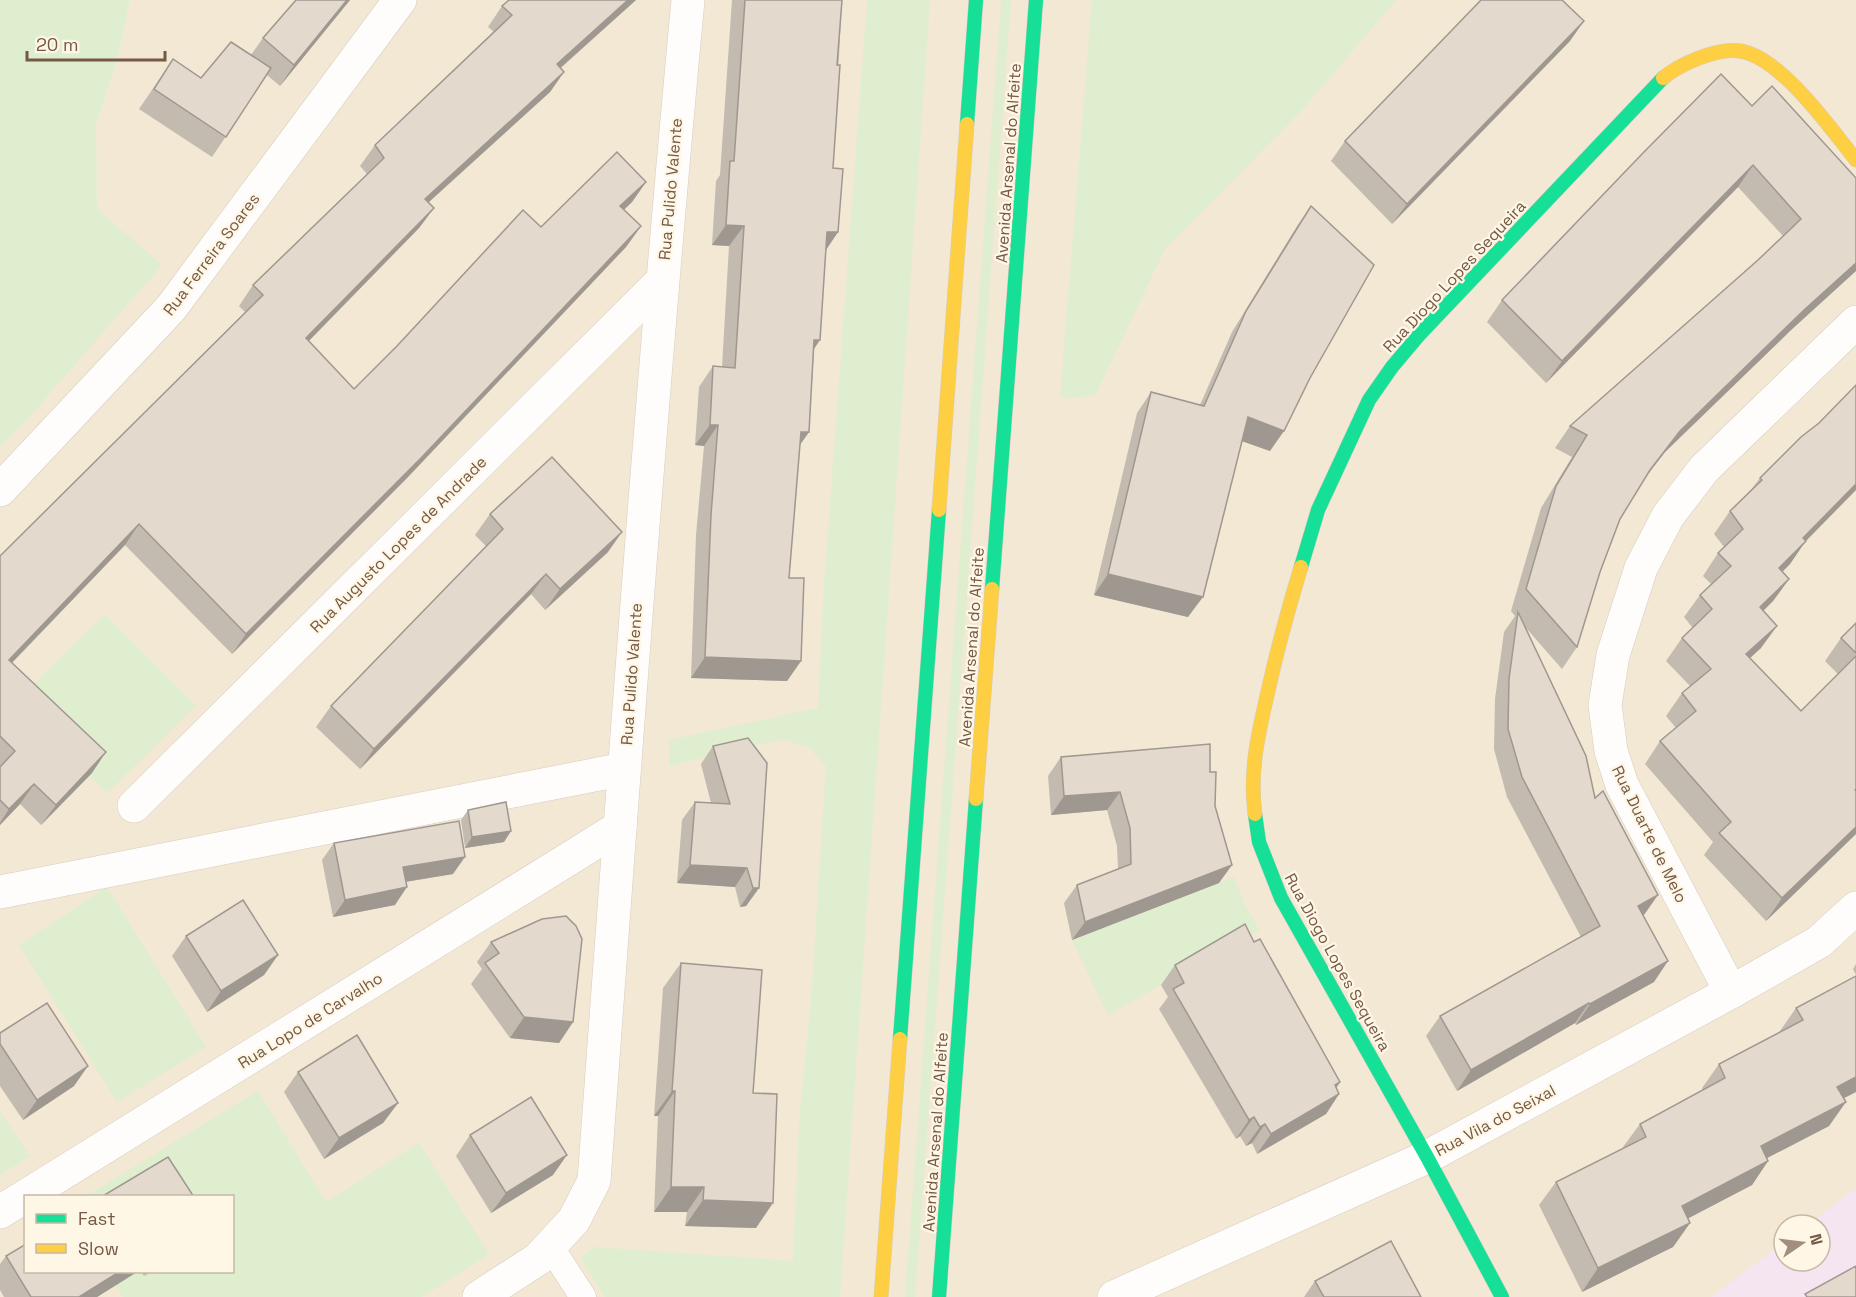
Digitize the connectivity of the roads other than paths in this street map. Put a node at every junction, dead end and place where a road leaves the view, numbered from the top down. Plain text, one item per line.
1 (400, 0) edge
2 (688, 0) edge
3 (976, 0) edge
4 (1036, 0) edge
5 (1856, 160) edge
6 (662, 281) junction
7 (1856, 322) edge
8 (0, 490) edge
9 (624, 769) junction
10 (134, 806) dead end
11 (620, 827) junction
12 (0, 892) edge
13 (1856, 908) edge
14 (1731, 992) junction
15 (1427, 1157) junction
16 (27, 1195) edge
17 (24, 1197) edge
18 (0, 1212) edge
19 (550, 1246) junction
20 (479, 1297) edge
21 (583, 1297) edge
22 (881, 1297) edge
23 (939, 1297) edge
24 (1114, 1297) edge
25 (1502, 1297) edge

1 - 8 street, Rua Ferreira Soares
2 - 6 street, Rua Pulido Valente
3 - 22 main road
4 - 23 main road, Avenida Arsenal do Alfeite
5 - 15 main road, Rua Diogo Lopes Sequeira
6 - 9 street, Rua Pulido Valente
6 - 10 street, Rua Augusto Lopes de Andrade
7 - 14 street, Rua Duarte de Melo
9 - 11 street, Rua Pulido Valente
9 - 12 street
11 - 16 street, Rua Lopo de Carvalho
11 - 19 street, Rua Pulido Valente
13 - 14 street, Rua Vila do Seixal
14 - 15 street, Rua Vila do Seixal
15 - 24 street, Rua Vila do Seixal
15 - 25 main road, Rua Diogo Lopes Sequeira
17 - 18 street, Rua Lopo de Carvalho
19 - 20 street, Rua Pulido Valente
19 - 21 lane

